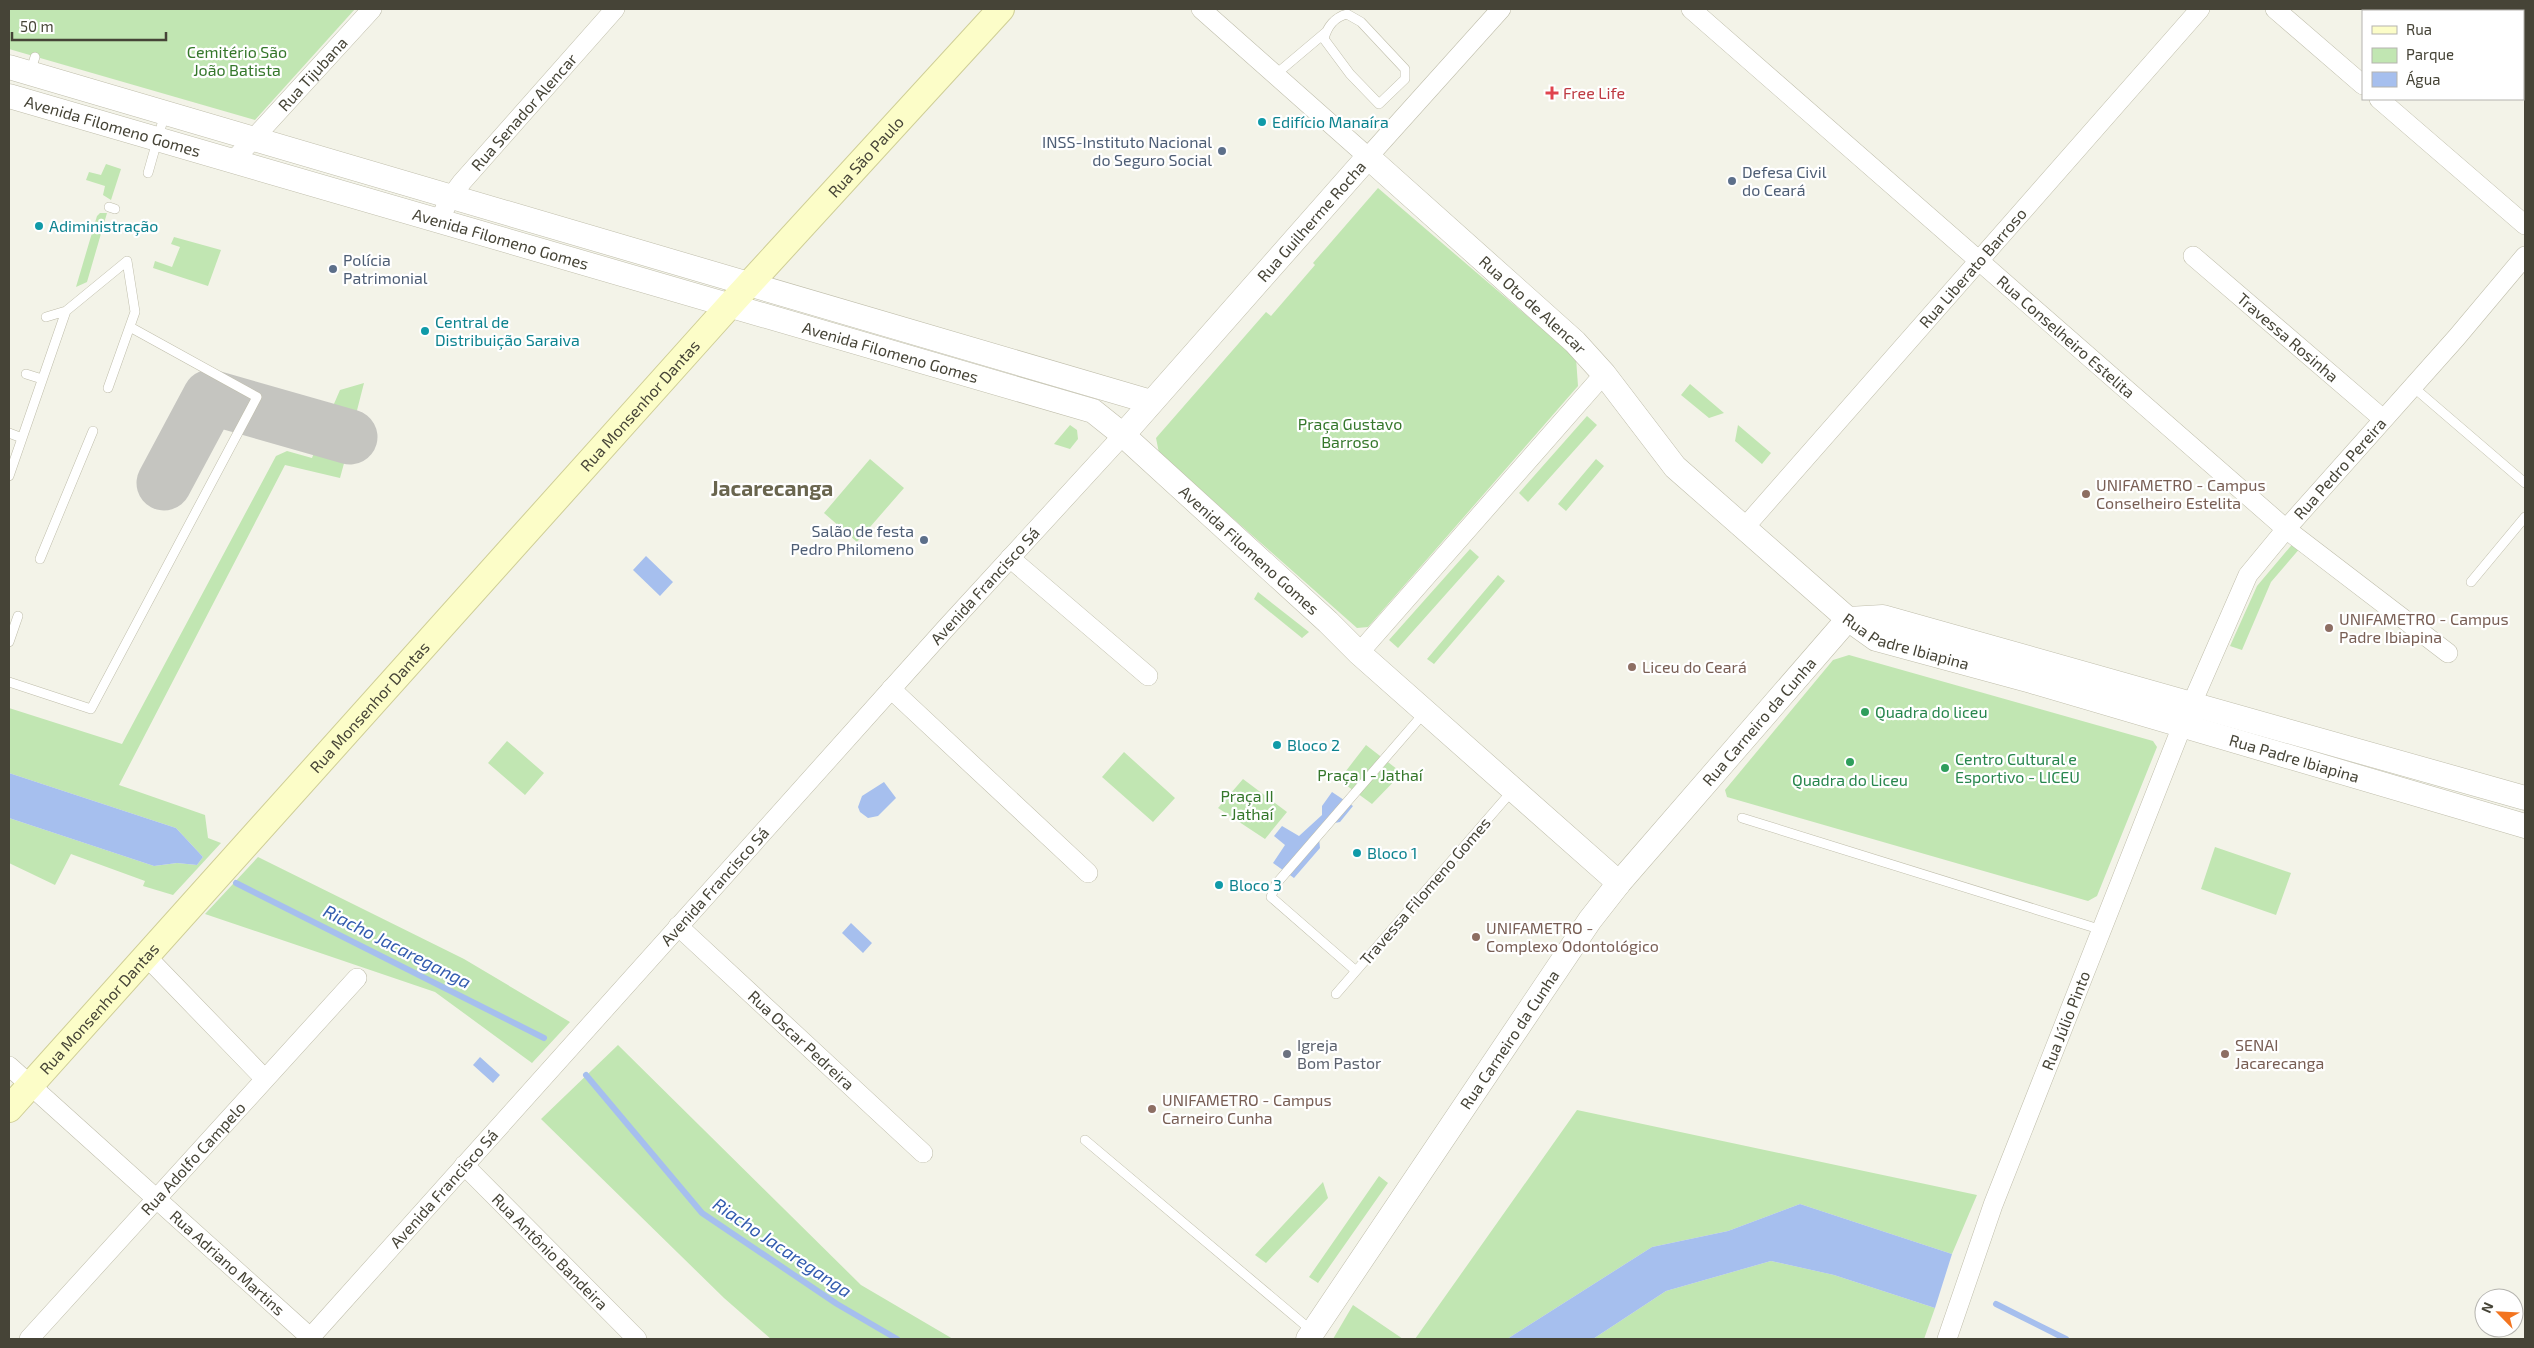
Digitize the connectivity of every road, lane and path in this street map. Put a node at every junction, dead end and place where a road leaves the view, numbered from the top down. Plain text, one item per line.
1 (372, 9) edge
2 (615, 9) edge
3 (1001, 9) edge
4 (1201, 9) edge
5 (1501, 9) edge
6 (1691, 9) edge
7 (2200, 9) edge
8 (2274, 9) edge
9 (1326, 32) junction
10 (1275, 75) junction
11 (20, 79) edge
12 (2362, 84) edge
13 (2380, 100) edge
14 (166, 112) junction
15 (252, 138) junction
16 (158, 139) junction
17 (1368, 157) junction
18 (233, 161) junction
19 (148, 173) dead end
20 (450, 198) junction
21 (438, 221) junction
22 (2525, 225) edge
23 (2193, 256) dead end
24 (2525, 256) edge
25 (1979, 260) junction
26 (750, 284) junction
27 (730, 305) junction
28 (66, 311) junction
29 (46, 317) dead end
30 (130, 327) junction
31 (26, 374) dead end
32 (1604, 374) junction
33 (42, 379) junction
34 (2412, 386) junction
35 (108, 388) dead end
36 (1151, 402) junction
37 (2383, 419) junction
38 (93, 430) dead end
39 (9, 433) edge
40 (1123, 435) junction
41 (22, 438) junction
42 (9, 476) edge
43 (2525, 482) edge
44 (2525, 517) edge
45 (1744, 527) junction
46 (2286, 528) junction
47 (40, 558) dead end
48 (1010, 558) junction
49 (2471, 582) dead end
50 (18, 616) dead end
51 (1848, 619) junction
52 (9, 642) edge
53 (1359, 653) junction
54 (2448, 653) dead end
55 (1148, 676) dead end
56 (9, 682) edge
57 (891, 689) junction
58 (2193, 704) junction
59 (1425, 712) junction
60 (2182, 726) junction
61 (1514, 789) junction
62 (2525, 798) edge
63 (1742, 818) dead end
64 (2525, 826) edge
65 (1088, 873) dead end
66 (1619, 883) junction
67 (678, 926) junction
68 (2102, 930) junction
69 (147, 957) junction
70 (1356, 970) junction
71 (356, 978) dead end
72 (1336, 994) dead end
73 (9, 1066) edge
74 (264, 1078) junction
75 (30, 1085) junction
76 (9, 1109) edge
77 (1085, 1140) dead end
78 (923, 1153) dead end
79 (464, 1165) junction
80 (157, 1198) junction
81 (1310, 1335) edge
82 (29, 1339) edge
83 (310, 1339) edge
84 (637, 1339) edge
85 (1947, 1339) edge

1 - 15 street, Rua Tijubana
2 - 20 street, Rua Senador Alencar
3 - 26 main road, Rua São Paulo
4 - 10 street, Rua Oto de Alencar
5 - 17 street, Rua Guilherme Rocha
6 - 25 street, Rua Conselheiro Estelita
7 - 25 street, Rua Liberato Barroso
8 - 12 street
9 - 9 lane
9 - 10 lane
10 - 17 street, Rua Oto de Alencar
11 - 14 street, Avenida Filomeno Gomes
11 - 16 street, Avenida Filomeno Gomes
13 - 22 street
14 - 15 street, Avenida Filomeno Gomes
14 - 16 lane
15 - 18 street, Rua Tijubana
15 - 20 street, Avenida Filomeno Gomes
16 - 18 street, Avenida Filomeno Gomes
16 - 19 lane
17 - 32 street, Rua Oto de Alencar
17 - 36 street, Rua Guilherme Rocha
18 - 21 street, Avenida Filomeno Gomes
20 - 21 street, Rua Senador Alencar
20 - 26 street, Avenida Filomeno Gomes
21 - 27 street, Avenida Filomeno Gomes
23 - 37 street, Travessa Rosinha
24 - 34 street, Rua Pedro Pereira
25 - 45 street, Rua Liberato Barroso
25 - 46 street, Rua Conselheiro Estelita
26 - 27 main road, Rua São Paulo
26 - 36 street, Avenida Filomeno Gomes
27 - 40 street, Avenida Filomeno Gomes
27 - 69 main road, Rua Monsenhor Dantas
28 - 29 lane
28 - 30 lane
28 - 33 lane
30 - 35 lane
30 - 56 lane
31 - 33 lane
32 - 45 street, Rua Oto de Alencar
32 - 53 street
33 - 41 lane
34 - 37 street, Rua Pedro Pereira
34 - 43 lane
36 - 40 street, Rua Guilherme Rocha
37 - 46 street, Rua Pedro Pereira
38 - 47 lane
39 - 41 lane
40 - 48 street, Avenida Francisco Sá
40 - 53 street, Avenida Filomeno Gomes
41 - 42 lane
44 - 49 lane
45 - 51 street, Rua Oto de Alencar
46 - 54 street, Rua Conselheiro Estelita
46 - 58 street, Rua Pedro Pereira
48 - 55 street
48 - 57 street, Avenida Francisco Sá
50 - 52 lane
51 - 58 street, Rua Padre Ibiapina
51 - 60 street, Rua Padre Ibiapina
51 - 66 street, Rua Carneiro da Cunha
53 - 59 street, Avenida Filomeno Gomes
57 - 65 street
57 - 67 street, Avenida Francisco Sá
58 - 60 street, Rua Júlio Pinto
58 - 62 street, Rua Padre Ibiapina
59 - 61 street, Avenida Filomeno Gomes
59 - 70 lane
60 - 64 street, Rua Padre Ibiapina
60 - 68 street, Rua Júlio Pinto
61 - 66 street, Avenida Filomeno Gomes
61 - 70 lane, Travessa Filomeno Gomes
63 - 68 lane
66 - 81 street, Rua Carneiro da Cunha
67 - 78 street, Rua Oscar Pedreira
67 - 79 street, Avenida Francisco Sá
68 - 85 street, Rua Júlio Pinto
69 - 74 street
69 - 75 main road, Rua Monsenhor Dantas
70 - 72 lane, Travessa Filomeno Gomes
71 - 74 street, Rua Adolfo Campelo
73 - 75 street, Rua Adriano Martins
74 - 80 street, Rua Adolfo Campelo
75 - 76 main road, Rua Monsenhor Dantas
75 - 80 street, Rua Adriano Martins
77 - 81 lane
79 - 83 street, Avenida Francisco Sá
79 - 84 street, Rua Antônio Bandeira
80 - 82 street, Rua Adolfo Campelo
80 - 83 street, Rua Adriano Martins

